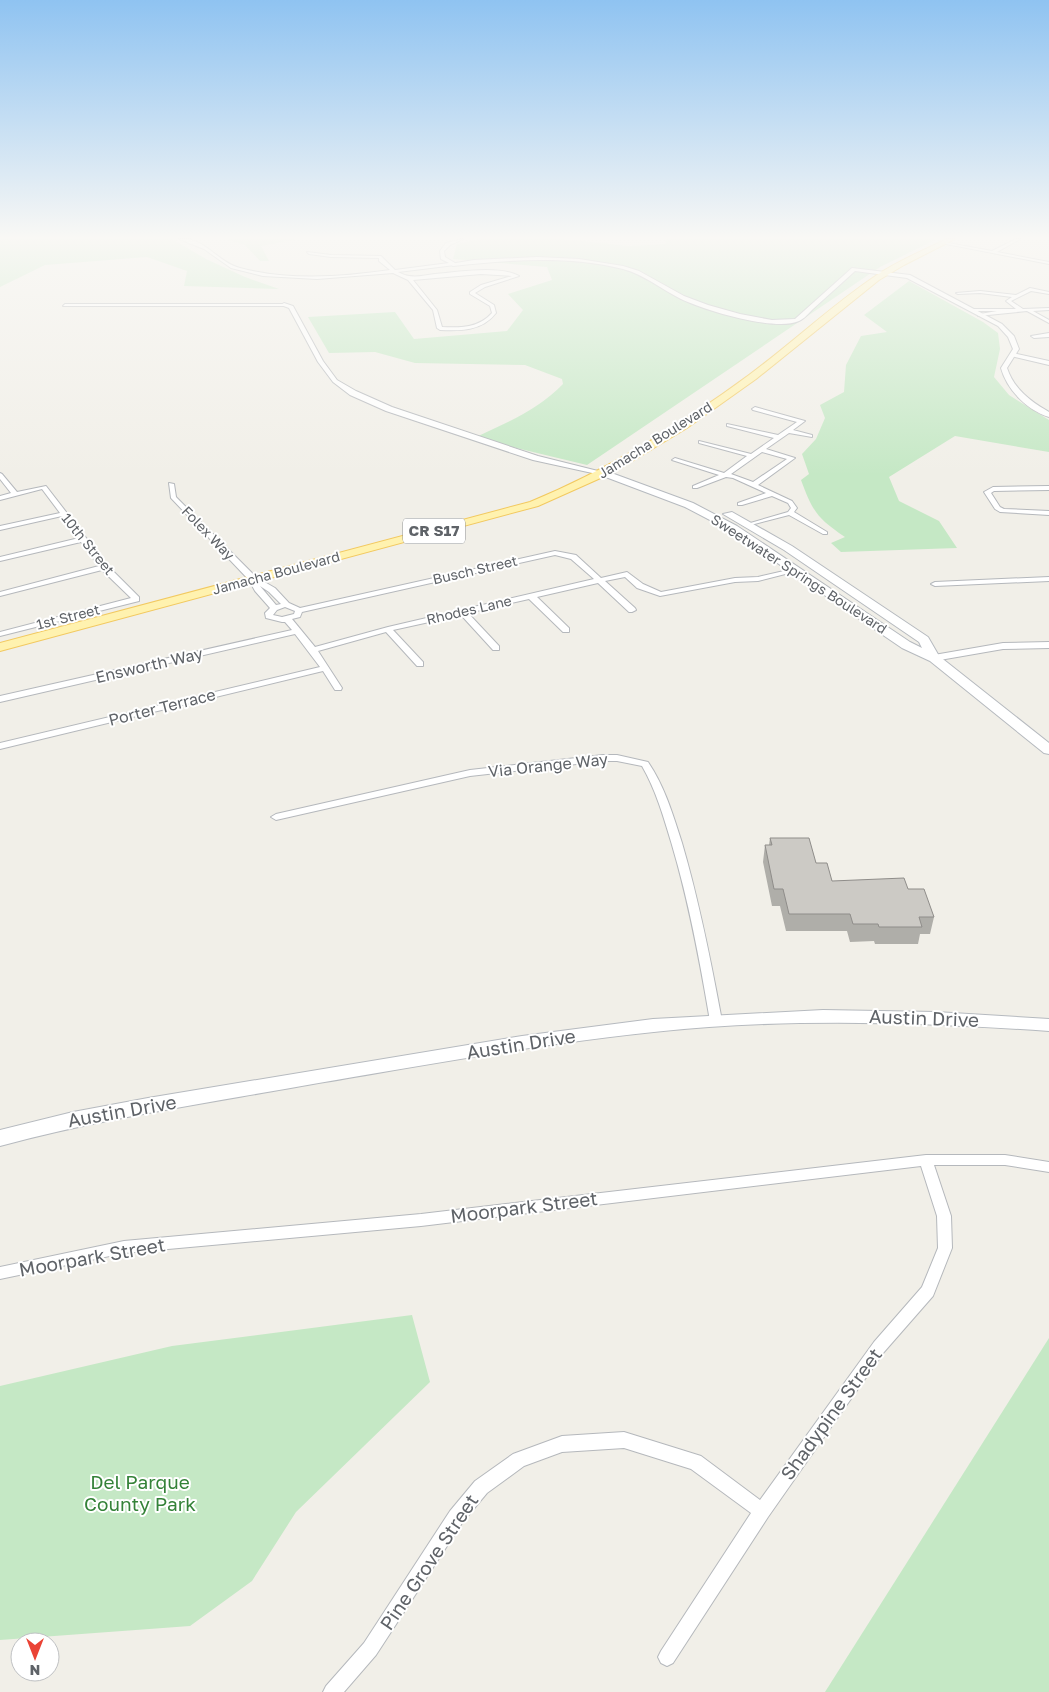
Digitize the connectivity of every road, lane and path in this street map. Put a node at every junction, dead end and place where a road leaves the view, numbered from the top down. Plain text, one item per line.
1 (296, 318) edge
2 (437, 318) edge
3 (491, 318) edge
4 (758, 318) edge
5 (799, 318) edge
6 (829, 318) edge
7 (986, 318) edge
8 (1049, 335) edge
9 (1034, 336) dead end
10 (1013, 355) junction
11 (1049, 358) edge
12 (1049, 364) edge
13 (755, 409) dead end
14 (1049, 417) edge
15 (729, 425) dead end
16 (788, 431) junction
17 (810, 436) dead end
18 (779, 437) junction
19 (701, 442) dead end
20 (762, 450) junction
21 (753, 456) junction
22 (675, 460) dead end
23 (606, 474) junction
24 (0, 475) edge
25 (725, 475) junction
26 (171, 484) dead end
27 (754, 486) junction
28 (695, 487) dead end
29 (1049, 488) edge
30 (15, 494) junction
31 (772, 494) junction
32 (0, 498) edge
33 (740, 504) dead end
34 (694, 507) junction
35 (790, 513) junction
36 (1049, 513) edge
37 (63, 514) junction
38 (749, 525) junction
39 (0, 528) edge
40 (825, 533) dead end
41 (84, 539) junction
42 (0, 559) edge
43 (104, 567) junction
44 (797, 570) junction
45 (253, 579) junction
46 (1049, 579) edge
47 (600, 580) junction
48 (935, 584) dead end
49 (0, 594) edge
50 (531, 596) junction
51 (136, 599) joint
52 (867, 601) junction
53 (286, 605) junction
54 (274, 608) junction
55 (299, 610) junction
56 (632, 610) dead end
57 (462, 611) junction
58 (288, 620) junction
59 (388, 629) junction
60 (566, 630) dead end
61 (298, 631) junction
62 (0, 634) edge
63 (1049, 645) edge
64 (0, 647) edge
65 (496, 648) dead end
66 (313, 650) junction
67 (934, 658) junction
68 (420, 664) dead end
69 (325, 668) junction
70 (338, 688) dead end
71 (0, 699) edge
72 (0, 746) edge
73 (1049, 750) edge
74 (276, 817) dead end
75 (716, 1021) junction
76 (1049, 1025) edge
77 (0, 1138) edge
78 (926, 1160) junction
79 (1049, 1167) edge
80 (0, 1273) edge
81 (762, 1511) junction
82 (667, 1657) dead end
83 (332, 1692) edge

1 - 23 street, Sweetwater Springs Boulevard
2 - 3 street
4 - 5 street
6 - 23 main road, Jamacha Boulevard / CR S17
7 - 10 street
8 - 9 street
10 - 11 street
10 - 12 street
10 - 14 street
13 - 16 street
15 - 18 street
16 - 17 street
16 - 18 street
18 - 20 street
19 - 21 street
20 - 21 street
20 - 27 street
21 - 25 street
22 - 25 street
23 - 34 main road, Sweetwater Springs Boulevard
23 - 38 main road, Sweetwater Springs Boulevard
23 - 45 main road, Jamacha Boulevard / CR S17
24 - 30 street
25 - 27 street
25 - 28 street
26 - 45 street, Folex Way
27 - 31 street
29 - 36 street
30 - 32 street
30 - 37 street, 10th Street
31 - 33 street
31 - 35 street
34 - 38 main road
34 - 44 main road, Sweetwater Springs Boulevard
35 - 38 street
35 - 40 street
37 - 39 street
37 - 41 street, 10th Street
38 - 52 main road, Sweetwater Springs Boulevard
41 - 42 street
41 - 43 street, 10th Street
43 - 49 street
43 - 51 street, 10th Street
44 - 47 street, Rhodes Lane
44 - 52 main road
44 - 67 main road, Sweetwater Springs Boulevard
45 - 53 street
45 - 54 street
45 - 64 main road, Jamacha Boulevard / CR S17
46 - 48 street
47 - 50 street, Rhodes Lane
47 - 55 street, Busch Street
47 - 56 street, Busch Street
50 - 57 street, Rhodes Lane
50 - 60 street
51 - 62 street, 1st Street
52 - 67 main road, Sweetwater Springs Boulevard
53 - 54 street
53 - 55 street
54 - 58 street
55 - 58 street
57 - 59 street, Rhodes Lane
57 - 65 street
58 - 61 street
59 - 66 street, Rhodes Lane
59 - 68 street
61 - 66 street
61 - 71 street, Ensworth Way
63 - 67 street
66 - 69 street
67 - 73 main road, Sweetwater Springs Boulevard
69 - 70 street
69 - 72 street, Porter Terrace
74 - 75 street, Via Orange Way
75 - 76 main road, Austin Drive
75 - 77 main road, Austin Drive
78 - 79 street, Moorpark Street
78 - 80 street, Moorpark Street
78 - 81 street, Shadypine Street
81 - 82 street, Shadypine Street
81 - 83 street, Pine Grove Street

